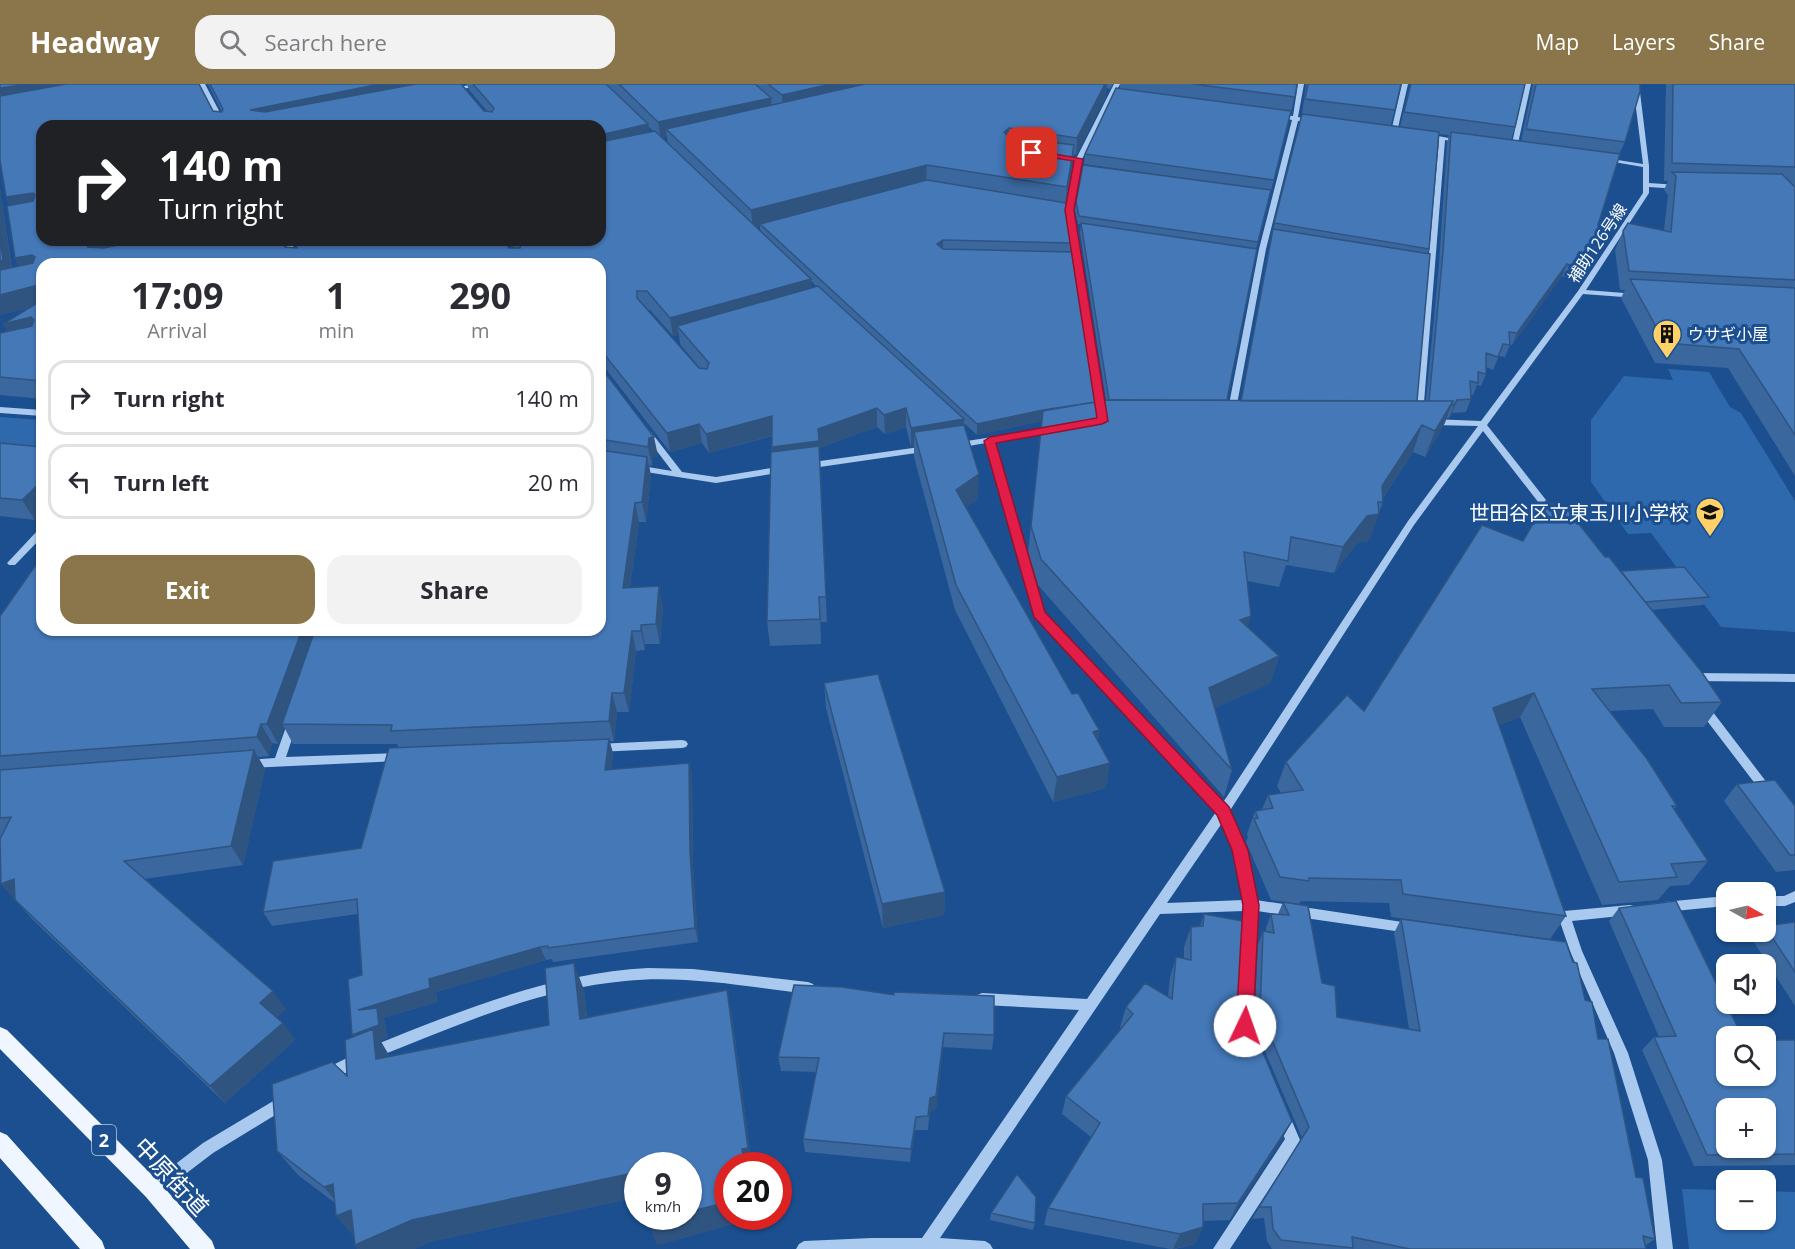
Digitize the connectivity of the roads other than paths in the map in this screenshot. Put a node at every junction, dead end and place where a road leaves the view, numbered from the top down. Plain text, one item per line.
1 (202, 84) edge
2 (482, 84) edge
3 (1117, 84) edge
4 (1301, 84) edge
5 (1405, 84) edge
6 (1528, 84) edge
7 (1636, 84) edge
8 (461, 88) junction
9 (438, 92) edge
10 (1102, 92) edge
11 (1112, 93) junction
12 (1123, 95) edge
13 (468, 96) edge
14 (1274, 116) edge
15 (1297, 119) junction
16 (221, 120) edge
17 (1318, 122) edge
18 (1383, 130) edge
19 (1394, 132) junction
20 (1403, 133) edge
21 (1423, 136) edge
22 (1442, 139) junction
23 (1473, 143) edge
24 (1504, 147) edge
25 (1514, 148) junction
26 (1526, 150) edge
27 (1067, 158) edge
28 (1595, 159) edge
29 (1077, 163) junction
30 (1646, 166) junction
31 (1088, 169) edge
32 (1648, 185) junction
33 (1685, 187) edge
34 (1263, 193) edge
35 (1275, 195) junction
36 (1059, 208) edge
37 (1070, 210) junction
38 (1074, 228) junction
39 (1085, 230) edge
40 (1266, 237) junction
41 (1277, 238) edge
42 (1250, 253) edge
43 (1261, 255) junction
44 (1067, 258) edge
45 (1078, 258) junction
46 (1422, 262) edge
47 (1433, 264) junction
48 (1581, 292) junction
49 (1648, 296) edge
50 (0, 410) edge
51 (36, 412) edge
52 (1102, 421) junction
53 (1114, 421) edge
54 (1218, 421) edge
55 (1230, 421) junction
56 (1241, 421) edge
57 (1406, 421) edge
58 (1418, 421) junction
59 (1091, 423) edge
60 (1482, 424) junction
61 (1069, 427) edge
62 (643, 428) edge
63 (968, 435) edge
64 (990, 441) junction
65 (976, 443) junction
66 (622, 466) edge
67 (678, 474) junction
68 (1556, 520) edge
69 (36, 537) edge
70 (12, 563) dead end
71 (1795, 678) edge
72 (1686, 686) edge
73 (1694, 696) edge
74 (298, 707) edge
75 (682, 744) dead end
76 (587, 748) edge
77 (410, 756) edge
78 (279, 762) junction
79 (233, 766) edge
80 (1773, 799) edge
81 (1223, 812) junction
82 (1795, 896) edge
83 (1776, 901) edge
84 (1716, 902) edge
85 (1251, 905) junction
86 (1156, 909) junction
87 (1425, 930) edge
88 (826, 990) edge
89 (965, 998) edge
90 (1090, 1005) junction
91 (0, 1036) edge
92 (1249, 1037) edge
93 (314, 1084) edge
94 (295, 1095) edge
95 (1276, 1099) edge
96 (0, 1142) edge
97 (153, 1190) junction
98 (925, 1246) edge
99 (94, 1249) edge
100 (204, 1249) edge
101 (804, 1249) edge
102 (985, 1249) edge
103 (1221, 1249) edge
104 (1665, 1249) edge

1 - 16 street
2 - 8 street
3 - 11 street
4 - 15 street
5 - 19 street
6 - 25 street
7 - 30 street
8 - 9 street
8 - 13 street
10 - 11 street
11 - 12 street
11 - 29 street
14 - 15 street
15 - 17 street
15 - 35 street
18 - 19 street
19 - 20 street
21 - 22 street
22 - 23 street
22 - 47 street
24 - 25 street
25 - 26 street
27 - 29 street
28 - 30 street
29 - 31 street
29 - 37 street
30 - 32 street
32 - 33 street
32 - 48 street, 補助126号線
34 - 35 street
35 - 40 street
36 - 37 street
37 - 38 street
38 - 39 street
38 - 45 street
40 - 41 street
40 - 43 street
42 - 43 street
43 - 55 street
44 - 45 street
45 - 52 street
46 - 47 street
47 - 58 street
48 - 49 street
48 - 60 street, 補助126号線
50 - 51 street
52 - 53 street
52 - 59 street
54 - 55 street
55 - 56 street
57 - 58 street
58 - 60 street
60 - 68 street
60 - 81 street, 補助126号線
61 - 64 street
62 - 67 street
63 - 65 street
64 - 65 street
64 - 81 street
65 - 67 street
66 - 67 street
69 - 70 street
71 - 72 street
73 - 80 street
74 - 78 street
75 - 76 street
77 - 78 street
78 - 79 street
81 - 85 street
81 - 86 street, 補助126号線
82 - 83 street
84 - 104 street
85 - 86 street
85 - 87 street
85 - 92 street
86 - 90 street, 補助126号線
88 - 93 street
89 - 90 street
90 - 98 street, 補助126号線
91 - 97 main road, 中原街道 / 2
94 - 97 street
95 - 103 street
96 - 99 main road
97 - 100 main road, 中原街道 / 2
98 - 101 street
98 - 102 street

